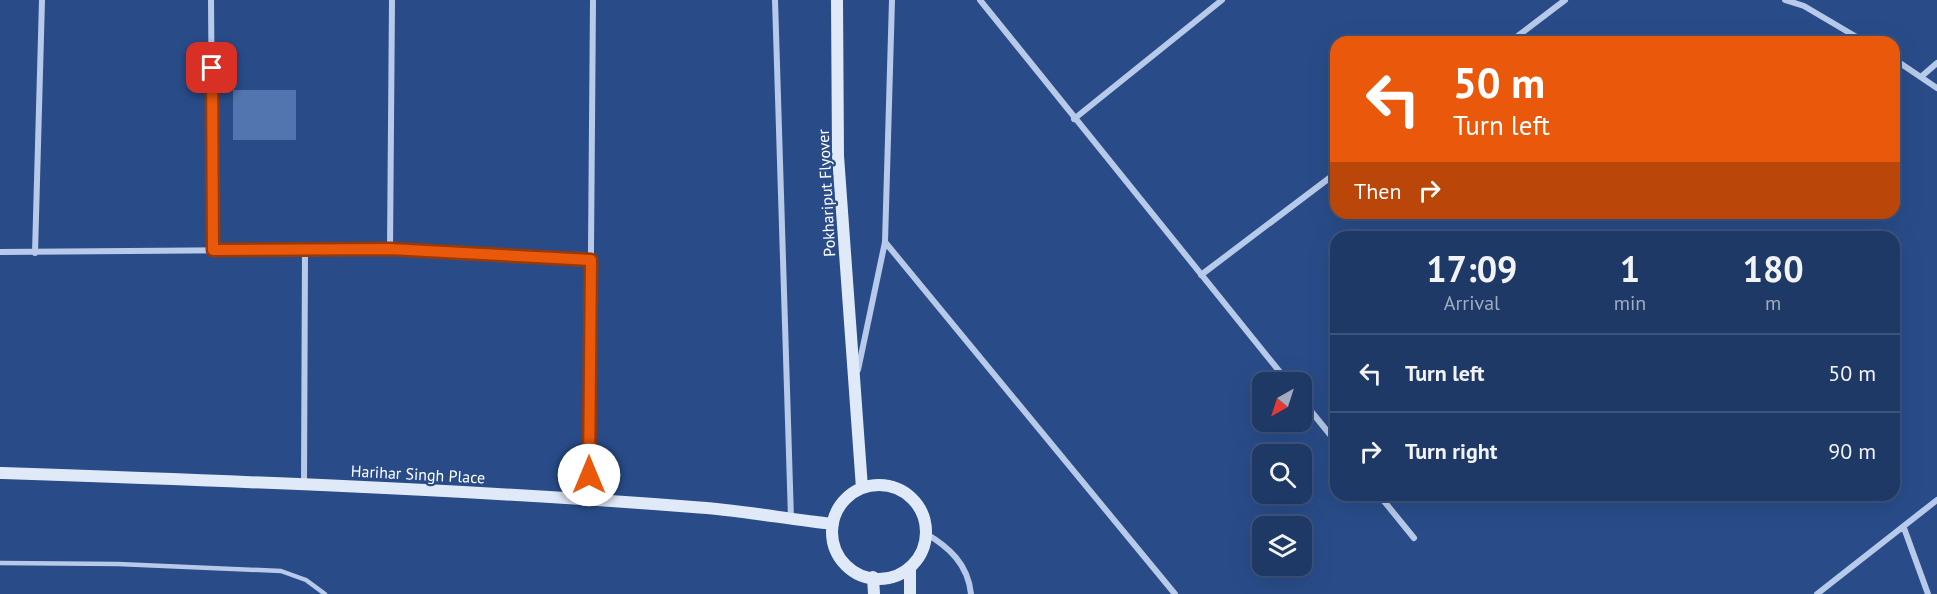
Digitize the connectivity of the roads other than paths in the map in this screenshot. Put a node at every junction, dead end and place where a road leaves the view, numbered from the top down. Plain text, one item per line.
1 (42, 0) edge
2 (211, 0) edge
3 (392, 0) edge
4 (593, 0) edge
5 (775, 0) edge
6 (837, 0) edge
7 (892, 0) edge
8 (980, 0) edge
9 (1222, 0) edge
10 (1565, 0) edge
11 (1785, 0) edge
12 (1518, 36) edge
13 (1854, 36) edge
14 (1900, 62) edge
15 (1937, 63) edge
16 (1922, 75) junction
17 (1937, 88) edge
18 (1074, 119) junction
19 (1330, 178) edge
20 (885, 242) junction
21 (390, 249) junction
22 (213, 250) junction
23 (305, 250) junction
24 (0, 252) edge
25 (34, 253) junction
26 (591, 260) junction
27 (1201, 276) junction
28 (1280, 372) edge
29 (855, 384) junction
30 (1312, 412) edge
31 (1330, 435) edge
32 (0, 473) edge
33 (304, 484) junction
34 (862, 488) junction
35 (589, 499) junction
36 (1937, 500) edge
37 (1384, 501) edge
38 (791, 520) junction
39 (833, 524) junction
40 (1904, 528) junction
41 (925, 532) junction
42 (1414, 538) dead end
43 (0, 563) edge
44 (910, 567) junction
45 (873, 577) junction
46 (325, 594) edge
47 (874, 594) edge
48 (910, 594) edge
49 (971, 594) edge
50 (1175, 594) edge
51 (1817, 594) edge
52 (1928, 594) edge

1 - 25 street
2 - 22 street
3 - 21 street
4 - 26 street
5 - 38 street
6 - 29 main road, Pokhariput Flyover
7 - 20 street
8 - 18 street
9 - 18 street
10 - 12 street
11 - 13 street
14 - 16 street
15 - 16 street
16 - 17 street
18 - 27 street
19 - 27 street
20 - 29 street
20 - 50 street
21 - 23 street
21 - 26 street
22 - 23 street
22 - 25 street
23 - 33 street
24 - 25 street
26 - 35 street
27 - 28 street
29 - 34 main road, Pokhariput Flyover
30 - 31 street
32 - 33 main road, Harihar Singh Place
33 - 35 main road, Harihar Singh Place
34 - 39 main road
34 - 41 main road
35 - 38 main road, Harihar Singh Place
36 - 40 street
37 - 42 street
38 - 39 main road, Harihar Singh Place
39 - 45 main road
40 - 51 street
40 - 52 street
41 - 44 main road
41 - 49 street
43 - 46 lane
44 - 45 main road
44 - 48 main road
45 - 47 main road

